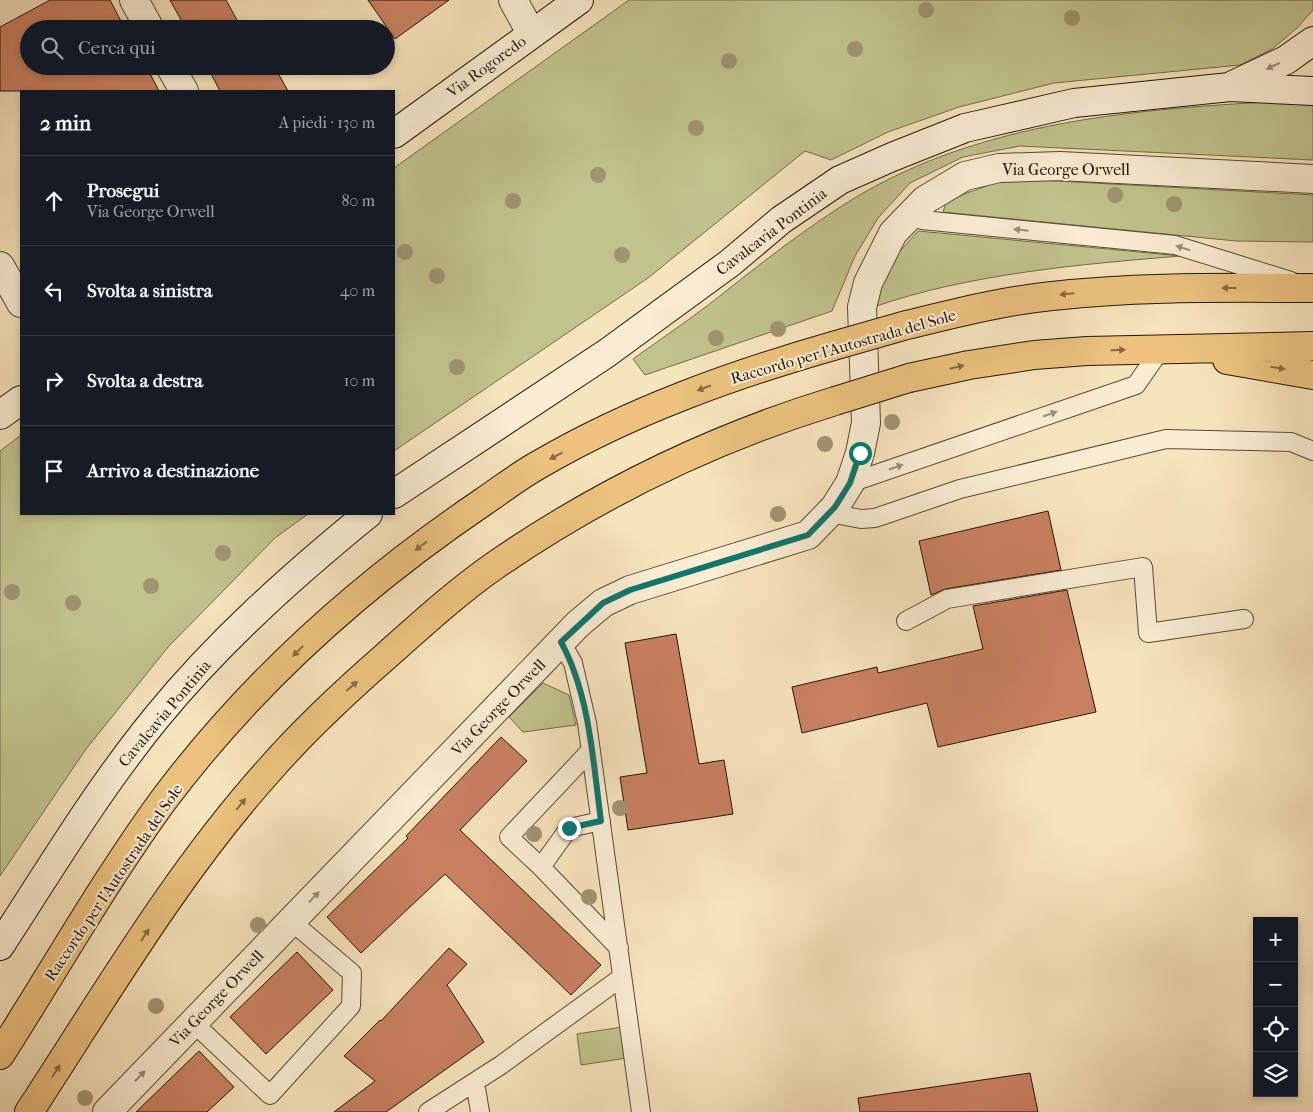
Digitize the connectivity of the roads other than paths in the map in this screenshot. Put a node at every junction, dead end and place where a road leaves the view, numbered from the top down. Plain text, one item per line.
1 (134, 0) edge
2 (513, 0) edge
3 (579, 0) edge
4 (145, 20) edge
5 (531, 33) junction
6 (1313, 41) edge
7 (175, 75) edge
8 (1230, 87) junction
9 (183, 90) edge
10 (1313, 91) edge
11 (395, 133) edge
12 (1313, 179) edge
13 (909, 216) junction
14 (0, 266) edge
15 (1313, 287) edge
16 (20, 301) edge
17 (1313, 346) edge
18 (1161, 349) junction
19 (1313, 375) edge
20 (20, 401) edge
21 (0, 414) edge
22 (1313, 451) edge
23 (850, 483) junction
24 (395, 493) edge
25 (829, 513) junction
26 (367, 515) edge
27 (1244, 620) dead end
28 (906, 621) dead end
29 (561, 642) junction
30 (591, 750) junction
31 (601, 821) junction
32 (541, 867) junction
33 (291, 921) junction
34 (0, 946) edge
35 (619, 948) junction
36 (622, 977) junction
37 (195, 1020) junction
38 (0, 1055) edge
39 (475, 1082) junction
40 (29, 1112) edge
41 (107, 1112) edge
42 (428, 1112) edge
43 (480, 1112) edge
44 (641, 1112) edge

1 - 4 street
2 - 5 street
3 - 5 street, Via Rogoredo
5 - 11 street, Via Rogoredo
6 -> 8 street, Cavalcavia Pontinia
7 - 9 street
8 - 10 street, Cavalcavia Pontinia
8 - 24 street, Cavalcavia Pontinia
12 - 13 street, Via George Orwell
15 -> 13 lane
13 - 23 street, Via George Orwell
14 - 16 street
15 -> 38 highway, Raccordo per l'Autostrada del Sole, bridge
17 - 18 highway
18 -> 19 highway
23 -> 18 lane
40 -> 18 highway, bridge
20 - 21 street
22 - 25 lane
23 - 25 street, Via George Orwell
25 - 29 street, Via George Orwell
26 - 34 street, Cavalcavia Pontinia
27 - 28 lane
29 - 30 lane
33 -> 29 street, Via George Orwell
30 - 31 lane
30 - 32 lane
31 - 32 lane
31 - 35 lane
32 - 35 lane
33 - 37 street, Via George Orwell
33 - 37 lane
35 - 36 lane
36 - 39 lane
36 - 44 lane
41 -> 37 street, Via George Orwell
39 - 42 lane
39 - 43 lane

